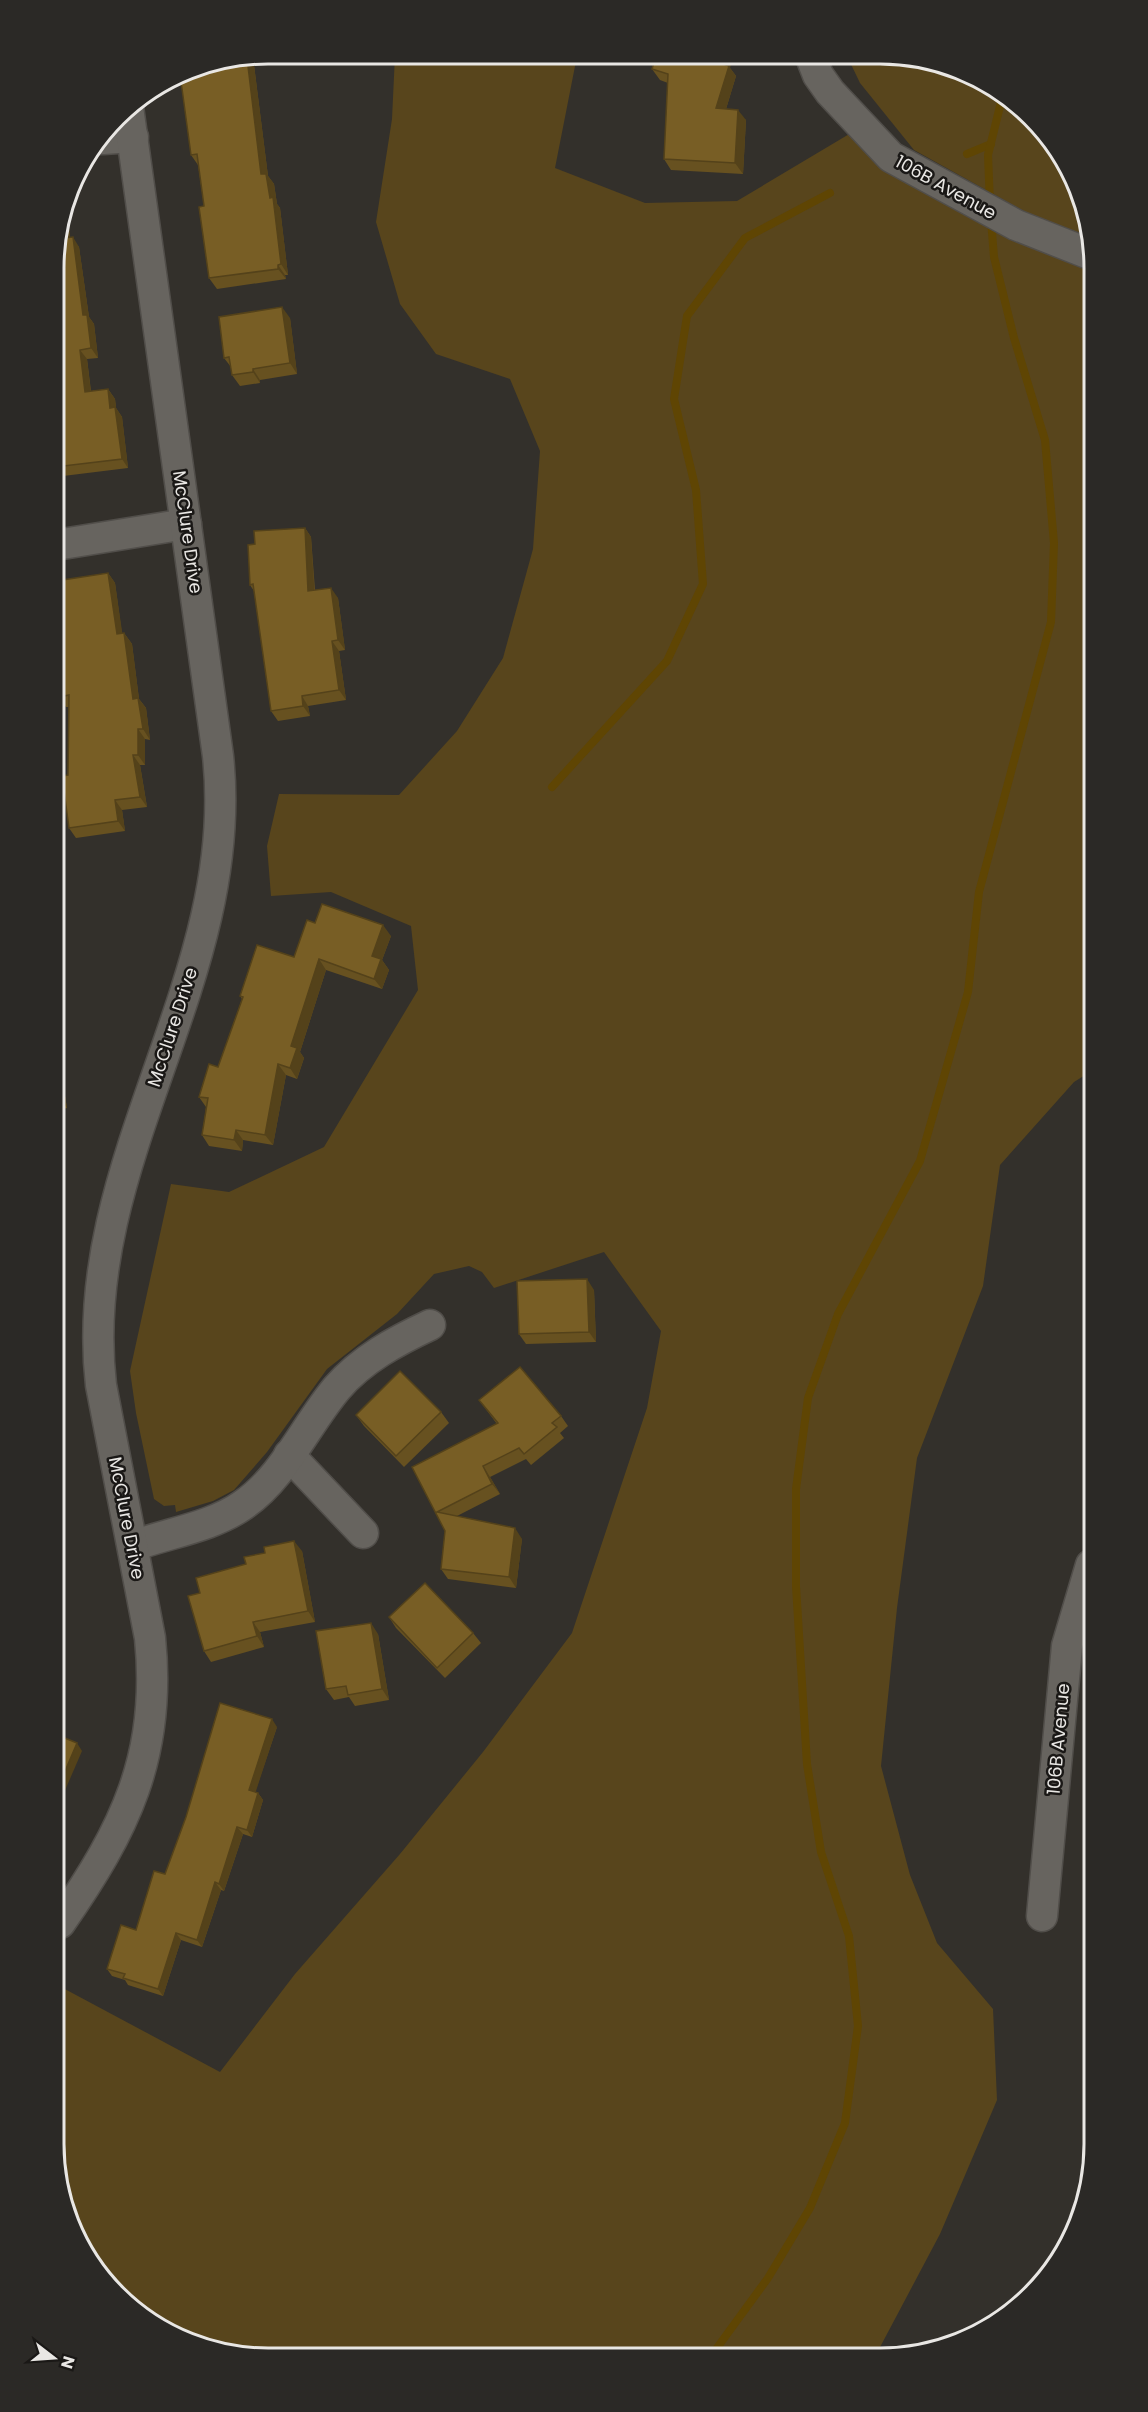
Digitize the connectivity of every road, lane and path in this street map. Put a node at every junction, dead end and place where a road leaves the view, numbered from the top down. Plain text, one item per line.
1 (814, 64) edge
2 (130, 119) edge
3 (133, 136) junction
4 (112, 138) edge
5 (1083, 251) edge
6 (186, 524) junction
7 (65, 544) edge
8 (430, 1325) dead end
9 (289, 1455) junction
10 (363, 1533) dead end
11 (133, 1546) junction
12 (1083, 1591) edge
13 (1042, 1916) dead end
14 (64, 1917) edge

1 - 5 street, 106B Avenue
2 - 3 street, McClure Drive
3 - 4 street
3 - 6 street, McClure Drive
6 - 7 street
6 - 11 street, McClure Drive
8 - 9 street
9 - 10 street
9 - 11 street
11 - 14 street, McClure Drive
12 - 13 street, 106B Avenue

